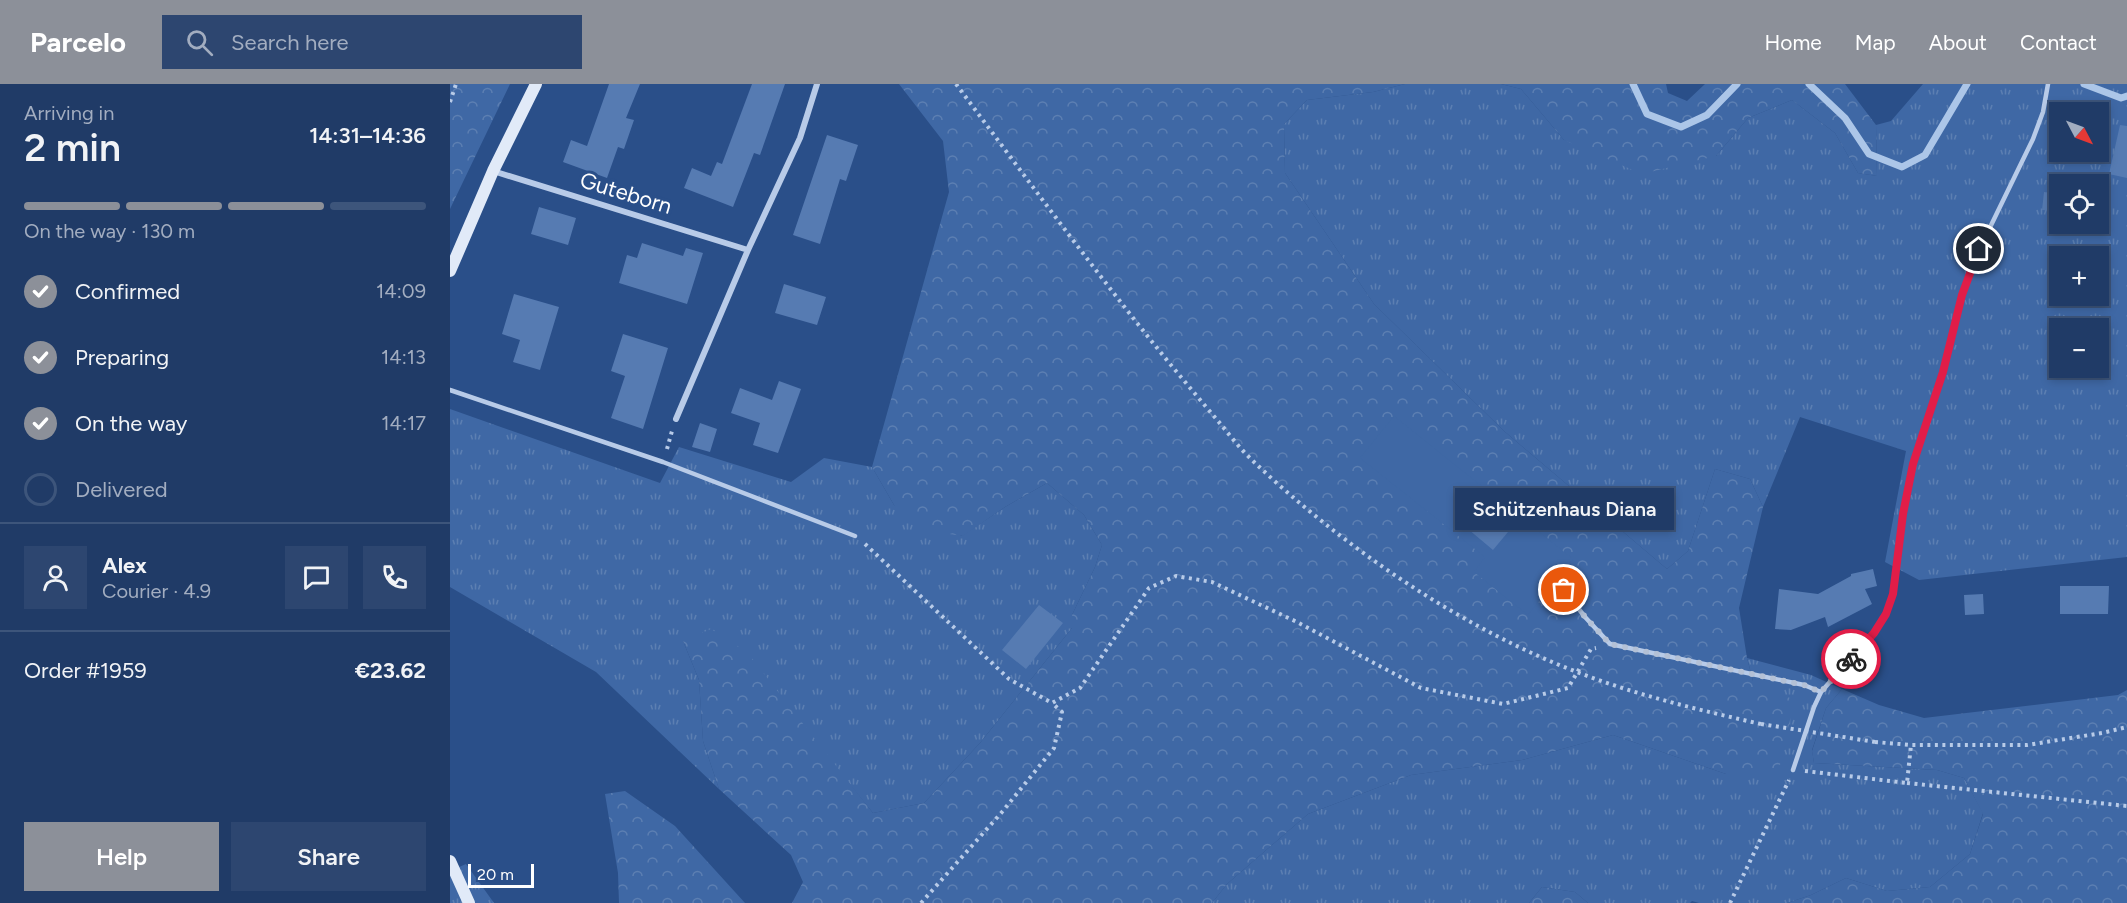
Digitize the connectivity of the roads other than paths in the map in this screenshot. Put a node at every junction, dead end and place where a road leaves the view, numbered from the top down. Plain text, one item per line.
1 (536, 84) edge
2 (817, 84) edge
3 (2048, 84) edge
4 (493, 171) junction
5 (748, 250) junction
6 (450, 271) edge
7 (450, 390) edge
8 (676, 418) road end
9 (855, 536) road end
10 (1564, 590) dead end
11 (1821, 692) junction
12 (1793, 770) road end
13 (450, 861) edge
14 (469, 903) edge

1 - 4 main road
2 - 5 street
3 - 11 lane
4 - 5 street, Guteborn
4 - 6 main road
5 - 8 street
7 - 9 lane
10 - 11 lane
11 - 12 lane
13 - 14 main road

